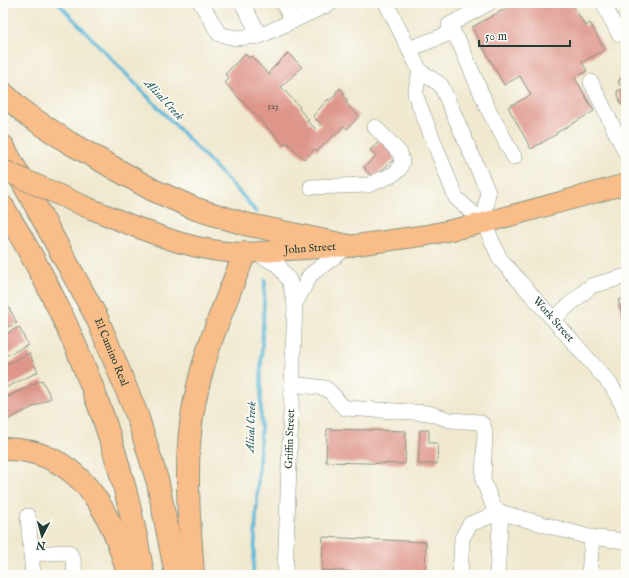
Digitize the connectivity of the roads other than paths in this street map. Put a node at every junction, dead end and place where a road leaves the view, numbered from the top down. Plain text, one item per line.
1 (201, 3) edge
2 (242, 3) edge
3 (283, 3) edge
4 (331, 3) edge
5 (489, 3) edge
6 (603, 3) edge
7 (391, 4) edge
8 (293, 21) junction
9 (453, 32) junction
10 (619, 34) dead end
11 (260, 36) junction
12 (409, 49) junction
13 (420, 71) junction
14 (591, 82) dead end
15 (3, 93) edge
16 (375, 127) dead end
17 (3, 146) edge
18 (626, 153) edge
19 (514, 157) dead end
20 (3, 170) edge
21 (626, 184) edge
22 (311, 187) dead end
23 (3, 207) edge
24 (484, 223) junction
25 (349, 246) junction
26 (251, 253) junction
27 (626, 276) edge
28 (295, 304) junction
29 (553, 319) junction
30 (292, 384) junction
31 (620, 387) edge
32 (626, 415) edge
33 (3, 449) edge
34 (501, 512) junction
35 (28, 516) dead end
36 (592, 537) junction
37 (626, 541) edge
38 (31, 554) junction
39 (33, 575) edge
40 (75, 575) edge
41 (128, 575) edge
42 (143, 575) edge
43 (176, 575) edge
44 (193, 575) edge
45 (285, 575) edge
46 (460, 575) edge
47 (497, 575) edge
48 (589, 575) edge

1 - 11 street
2 - 11 street
3 - 8 street
4 - 8 street
5 - 9 street
6 - 10 street
7 - 12 street
8 - 11 street
9 - 12 street
9 - 19 street
12 - 13 street
13 - 24 street, Work Street
13 - 24 street
14 - 18 street
15 - 25 highway
16 - 22 street
17 - 43 highway, El Camino Real
20 - 26 main road, John Street, bridge
21 - 24 main road, John Street
23 - 42 highway
24 - 25 main road, John Street
24 - 29 street, Work Street
25 - 26 main road, John Street
25 - 28 street, Griffin Street
26 - 28 street, Griffin Street
26 - 44 highway
27 - 29 street
28 - 30 street, Griffin Street
29 - 31 street, Work Street
30 - 34 street
30 - 45 street, Griffin Street
31 - 32 street, Work Street
33 - 41 highway
34 - 36 street
34 - 46 street
34 - 47 street
35 - 38 street
36 - 37 street
36 - 48 street
38 - 39 street
38 - 40 street

